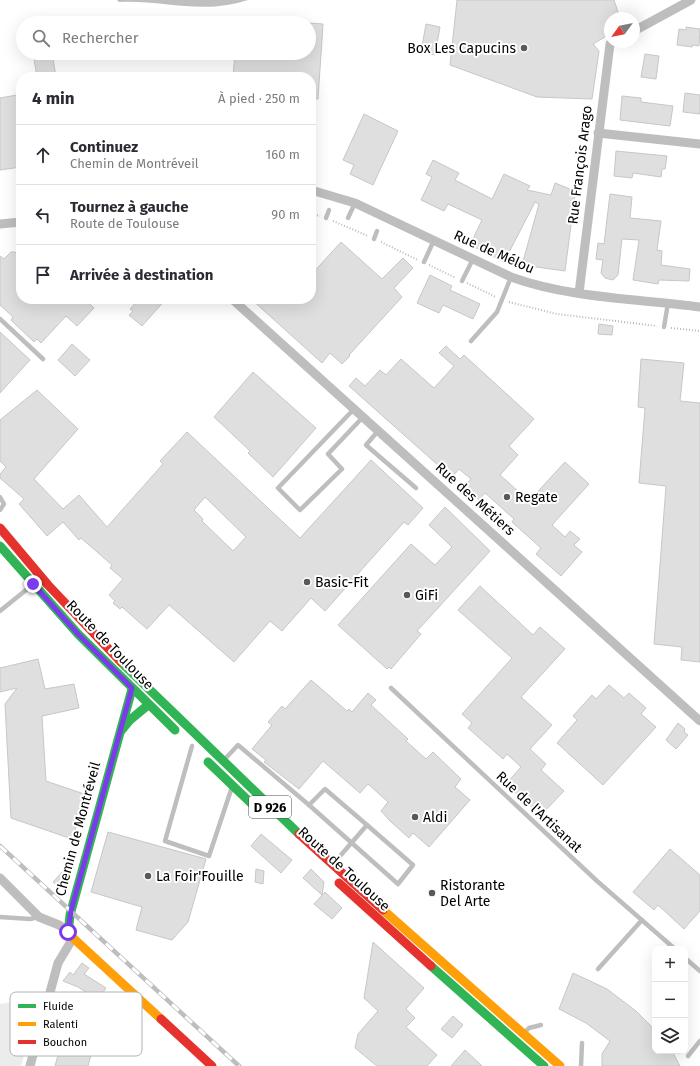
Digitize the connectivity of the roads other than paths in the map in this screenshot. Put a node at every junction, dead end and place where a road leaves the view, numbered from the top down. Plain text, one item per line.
1 (691, 0) edge
2 (640, 28) edge
3 (609, 48) edge
4 (598, 133) junction
5 (700, 144) edge
6 (316, 191) edge
7 (355, 202) junction
8 (329, 210) dead end
9 (326, 218) dead end
10 (348, 218) dead end
11 (16, 222) edge
12 (0, 224) edge
13 (377, 231) dead end
14 (374, 239) dead end
15 (434, 240) junction
16 (473, 259) junction
17 (424, 262) dead end
18 (511, 277) junction
19 (462, 281) dead end
20 (579, 293) junction
21 (668, 303) junction
22 (238, 304) edge
23 (700, 307) edge
24 (0, 319) edge
25 (664, 327) dead end
26 (471, 341) dead end
27 (43, 359) dead end
28 (354, 409) junction
29 (363, 417) junction
30 (378, 431) junction
31 (416, 488) dead end
32 (0, 497) edge
33 (0, 510) edge
34 (0, 528) edge
35 (0, 546) edge
36 (33, 584) junction
37 (0, 612) edge
38 (132, 688) junction
39 (391, 688) dead end
40 (148, 705) junction
41 (700, 720) edge
42 (119, 734) junction
43 (186, 741) junction
44 (222, 762) junction
45 (232, 786) junction
46 (309, 805) junction
47 (262, 813) dead end
48 (367, 825) junction
49 (351, 844) junction
50 (333, 865) junction
51 (332, 877) dead end
52 (0, 878) edge
53 (0, 917) edge
54 (39, 917) junction
55 (642, 920) junction
56 (71, 935) junction
57 (672, 946) edge
58 (688, 961) edge
59 (598, 969) dead end
60 (700, 971) edge
61 (50, 992) edge
62 (132, 992) edge
63 (142, 1001) edge
64 (541, 1025) dead end
65 (524, 1034) junction
66 (700, 1041) edge
67 (516, 1042) junction
68 (582, 1043) dead end
69 (33, 1056) edge
70 (688, 1056) dead end
71 (30, 1066) edge
72 (212, 1066) edge
73 (544, 1066) edge
74 (560, 1066) edge
75 (581, 1066) edge

1 - 2 street
3 - 4 street, Rue François Arago
4 - 5 street
4 - 20 street, Rue François Arago
6 - 7 street, Rue de Mélou
7 - 10 lane
7 - 15 street, Rue de Mélou
8 - 9 lane
11 - 12 street
13 - 14 lane
15 - 16 street, Rue de Mélou
15 - 17 lane
16 - 18 street, Rue de Mélou
16 - 19 lane
18 - 20 street, Rue de Mélou
18 - 26 lane
20 - 21 street, Rue de Mélou
21 - 23 street, Rue de Mélou
21 - 25 lane
22 - 28 street, Rue des Métiers
24 - 27 lane
28 - 29 street, Rue des Métiers
28 - 29 lane
29 - 30 street, Rue des Métiers
30 - 31 lane
30 - 41 street, Rue des Métiers
32 - 33 lane
34 - 44 main road, D 926
35 - 36 main road, Route de Toulouse / D 926
36 - 37 lane
36 - 38 main road, Route de Toulouse / D 926
38 - 40 main road, Route de Toulouse / D 926
38 - 42 main road, Chemin de Montréveil
39 - 55 lane, Rue de l'Artisanat
40 - 42 main road, Chemin de Montréveil
40 - 43 main road, Route de Toulouse / D 926
42 - 56 main road, Chemin de Montréveil
43 - 45 main road, Route de Toulouse / D 926
43 - 45 lane
44 - 46 lane
44 - 50 main road, D 926
45 - 47 main road, Route de Toulouse / D 926
46 - 48 lane
46 - 49 lane
48 - 49 lane
48 - 49 lane
49 - 50 lane
50 - 65 main road, D 926
51 - 67 main road, Route de Toulouse
52 - 54 street
53 - 54 lane
54 - 56 street
55 - 57 lane, Rue de l'Artisanat
55 - 59 lane
56 - 61 street
56 - 62 main road
58 - 60 lane
63 - 72 main road
64 - 65 lane
65 - 67 lane
65 - 74 main road, D 926
66 - 70 lane
67 - 73 main road, Route de Toulouse
68 - 75 lane
69 - 71 street

